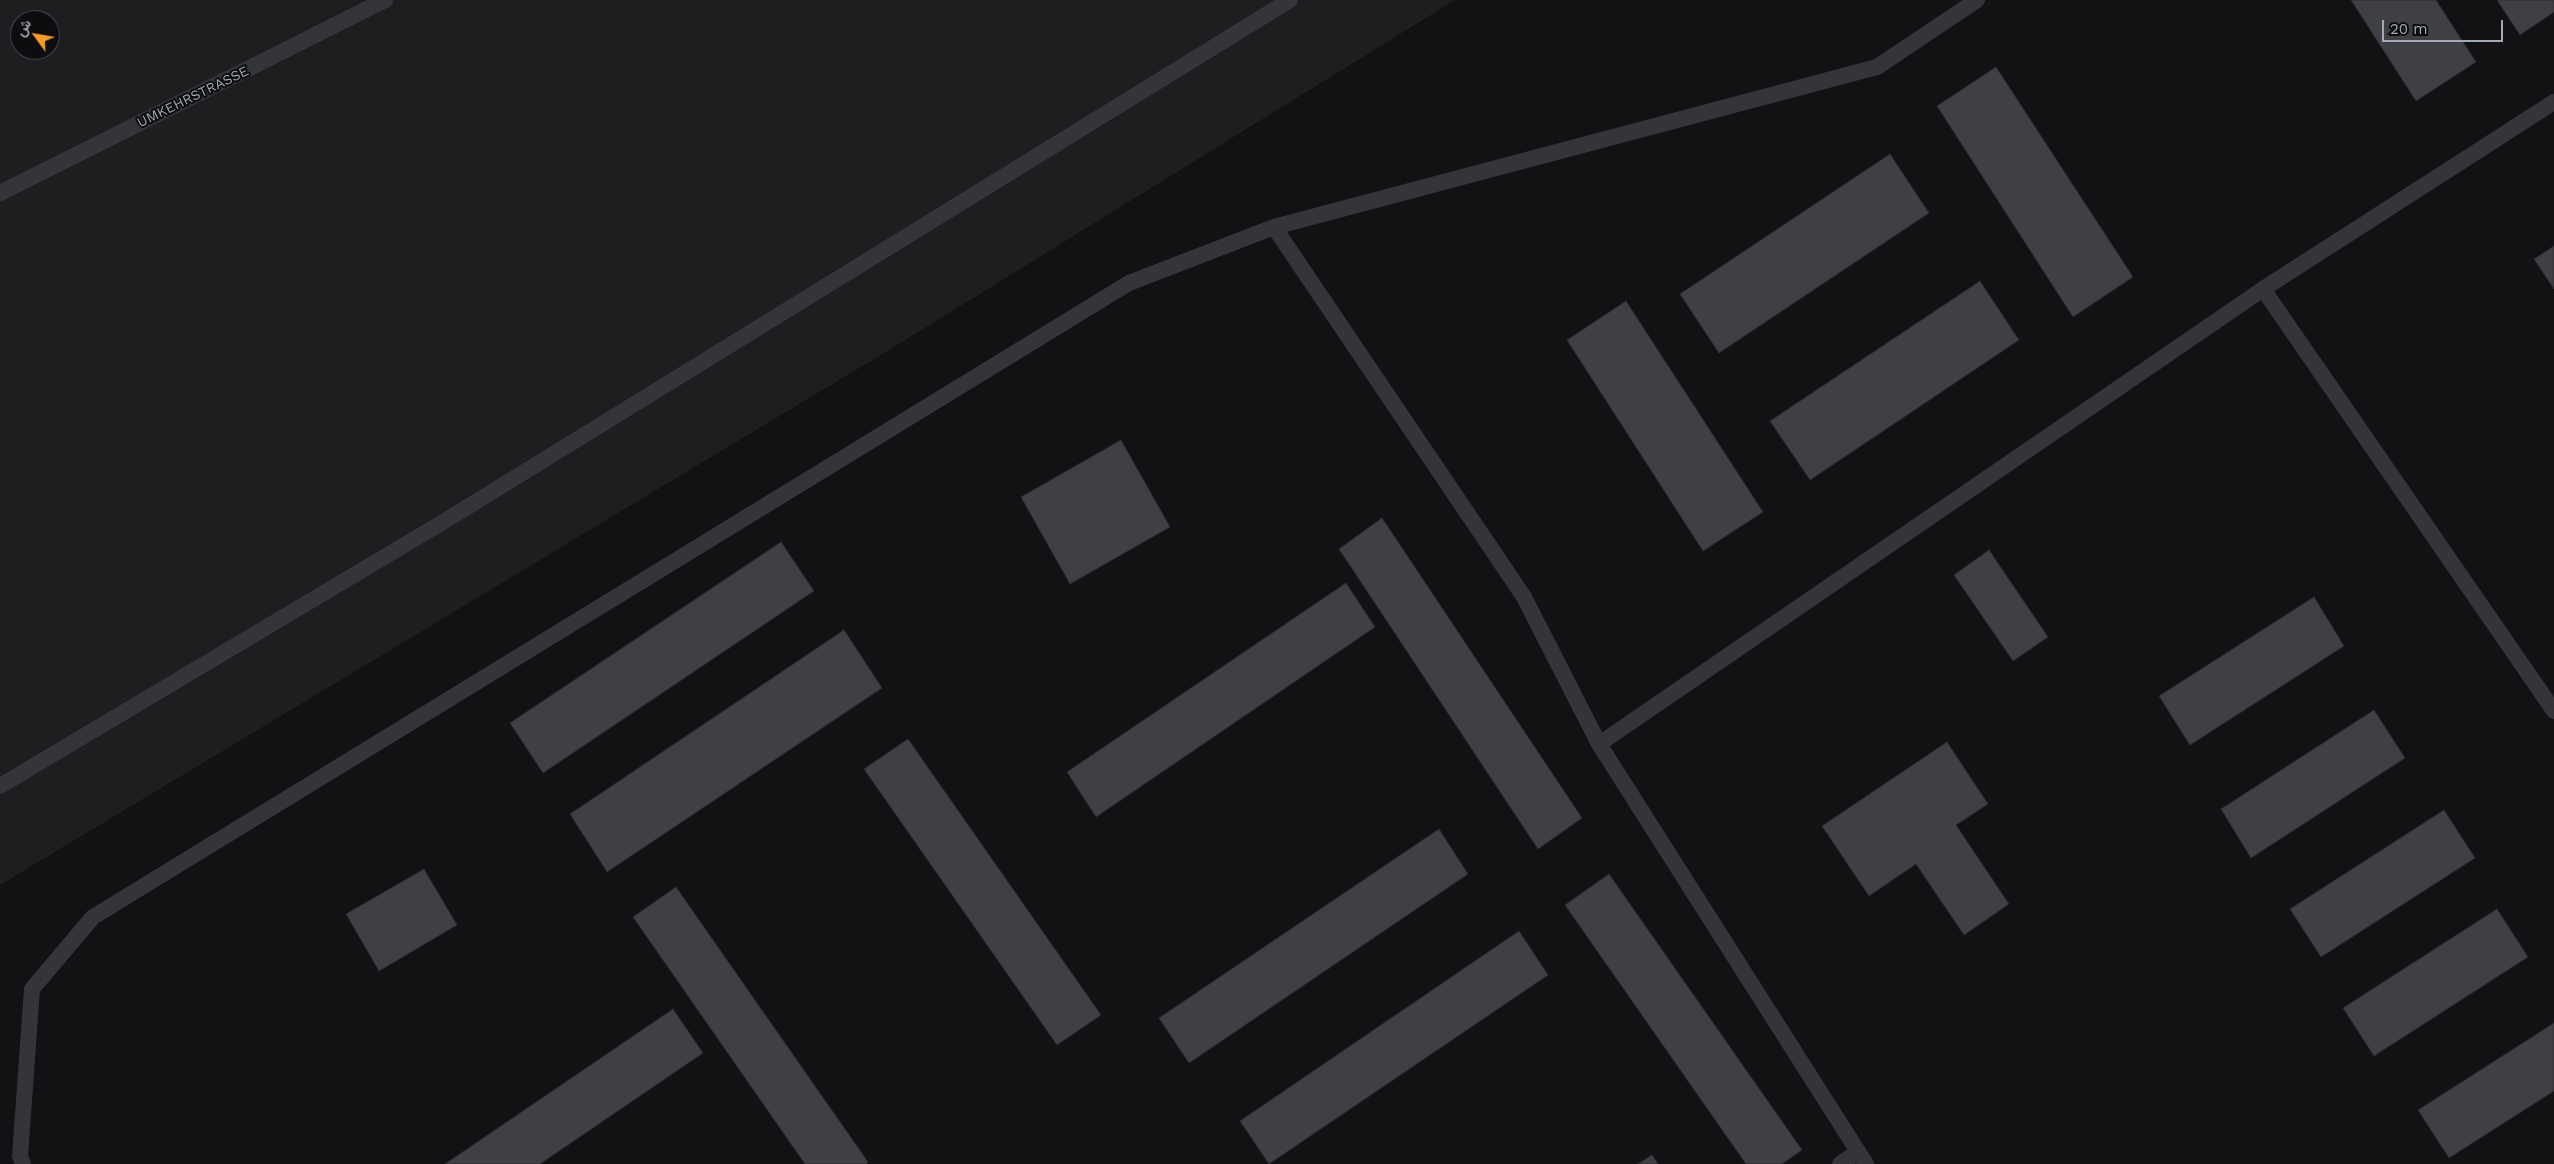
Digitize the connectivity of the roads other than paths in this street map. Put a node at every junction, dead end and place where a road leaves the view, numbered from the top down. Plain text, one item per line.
1 (385, 0) edge
2 (1290, 0) edge
3 (1977, 0) edge
4 (2554, 102) edge
5 (0, 193) edge
6 (1274, 227) junction
7 (2264, 289) junction
8 (2554, 711) edge
9 (1599, 744) junction
10 (0, 786) edge
11 (1862, 1158) edge
12 (23, 1164) edge
13 (1840, 1164) edge

1 - 5 lane, UMKEHRSTRASSE
2 - 10 lane
3 - 6 lane
4 - 7 lane
6 - 9 lane
6 - 12 lane
7 - 8 lane
7 - 9 lane
9 - 11 lane
11 - 13 lane

